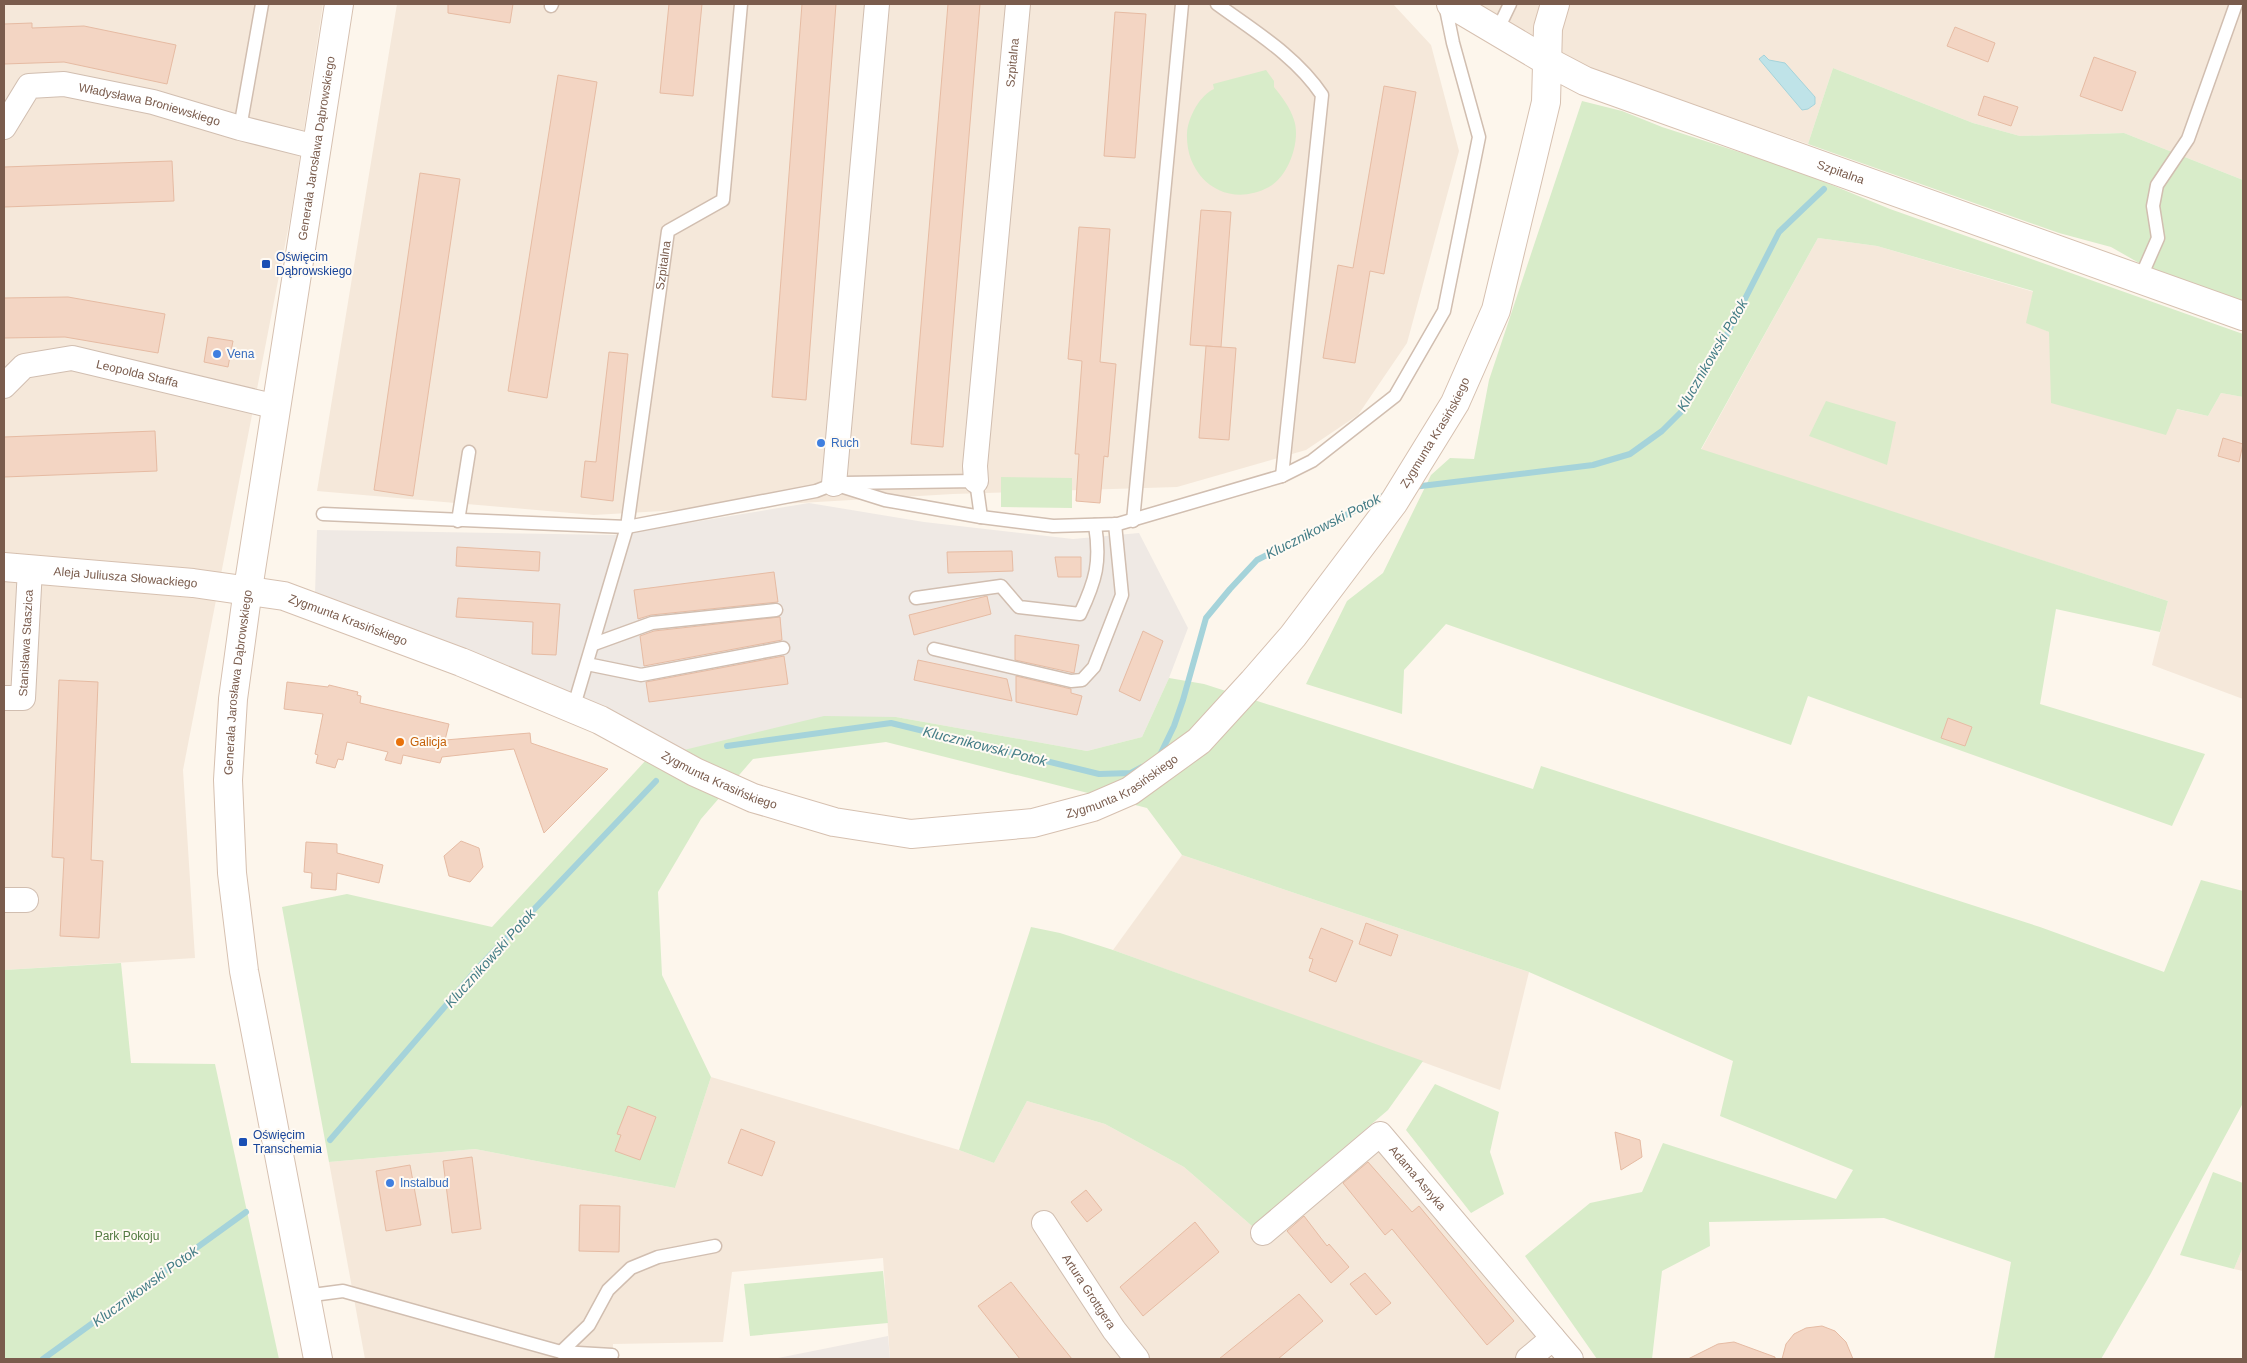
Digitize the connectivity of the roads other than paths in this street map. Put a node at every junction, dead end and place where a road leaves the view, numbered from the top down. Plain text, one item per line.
1 (262, 4) edge
2 (339, 4) edge
3 (741, 4) edge
4 (877, 4) edge
5 (1018, 4) edge
6 (1182, 4) edge
7 (1216, 4) edge
8 (1445, 4) edge
9 (1451, 4) edge
10 (1510, 4) edge
11 (1555, 4) edge
12 (2236, 4) edge
13 (1497, 30) junction
14 (1547, 61) junction
15 (4, 127) edge
16 (240, 128) junction
17 (316, 147) junction
18 (2140, 279) junction
19 (2243, 316) edge
20 (4, 386) edge
21 (277, 407) junction
22 (469, 452) dead end
23 (1282, 476) junction
24 (976, 480) junction
25 (834, 484) junction
26 (323, 514) dead end
27 (981, 517) junction
28 (458, 521) junction
29 (1133, 521) junction
30 (1115, 524) junction
31 (1094, 525) junction
32 (627, 528) junction
33 (17, 568) edge
34 (248, 589) junction
35 (916, 598) dead end
36 (776, 610) dead end
37 (594, 644) junction
38 (783, 648) dead end
39 (934, 650) dead end
40 (587, 664) junction
41 (4, 698) edge
42 (573, 709) junction
43 (1044, 1223) dead end
44 (1263, 1233) dead end
45 (715, 1246) dead end
46 (305, 1296) junction
47 (1554, 1338) junction
48 (561, 1352) junction
49 (612, 1355) dead end
50 (318, 1359) edge
51 (1136, 1359) edge
52 (1528, 1359) edge
53 (1571, 1359) edge

1 - 16 lane
2 - 17 street, Generała Jarosława Dąbrowskiego
3 - 32 lane, Szpitalna
4 - 25 street
5 - 24 street, Szpitalna
6 - 29 lane
7 - 23 lane
8 - 23 lane
9 - 13 street, Szpitalna
10 - 13 lane
11 - 14 street, Zygmunta Krasińskiego
12 - 18 lane
13 - 14 street, Szpitalna
14 - 18 street, Szpitalna
14 - 42 street, Zygmunta Krasińskiego
15 - 16 street, Władysława Broniewskiego
16 - 17 street, Władysława Broniewskiego
17 - 21 street, Generała Jarosława Dąbrowskiego
18 - 19 street, Szpitalna
20 - 21 street, Leopolda Staffa
21 - 34 street, Generała Jarosława Dąbrowskiego
22 - 28 lane
23 - 29 lane
24 - 25 lane
24 - 27 lane
25 - 27 lane
25 - 32 lane
26 - 28 lane
27 - 31 lane
28 - 32 lane
29 - 30 lane
30 - 31 lane
30 - 39 lane
31 - 35 lane
32 - 37 lane
33 - 34 street, Aleja Juliusza Słowackiego
33 - 41 street, Stanisława Staszica
34 - 42 street, Zygmunta Krasińskiego
34 - 46 street, Generała Jarosława Dąbrowskiego
36 - 37 lane
37 - 40 lane
38 - 40 lane
40 - 42 lane
43 - 51 street, Artura Grottgera
44 - 47 street, Adama Asnyka
45 - 48 lane
46 - 48 lane
46 - 50 street, Generała Jarosława Dąbrowskiego
47 - 52 street
47 - 53 street
48 - 49 lane

